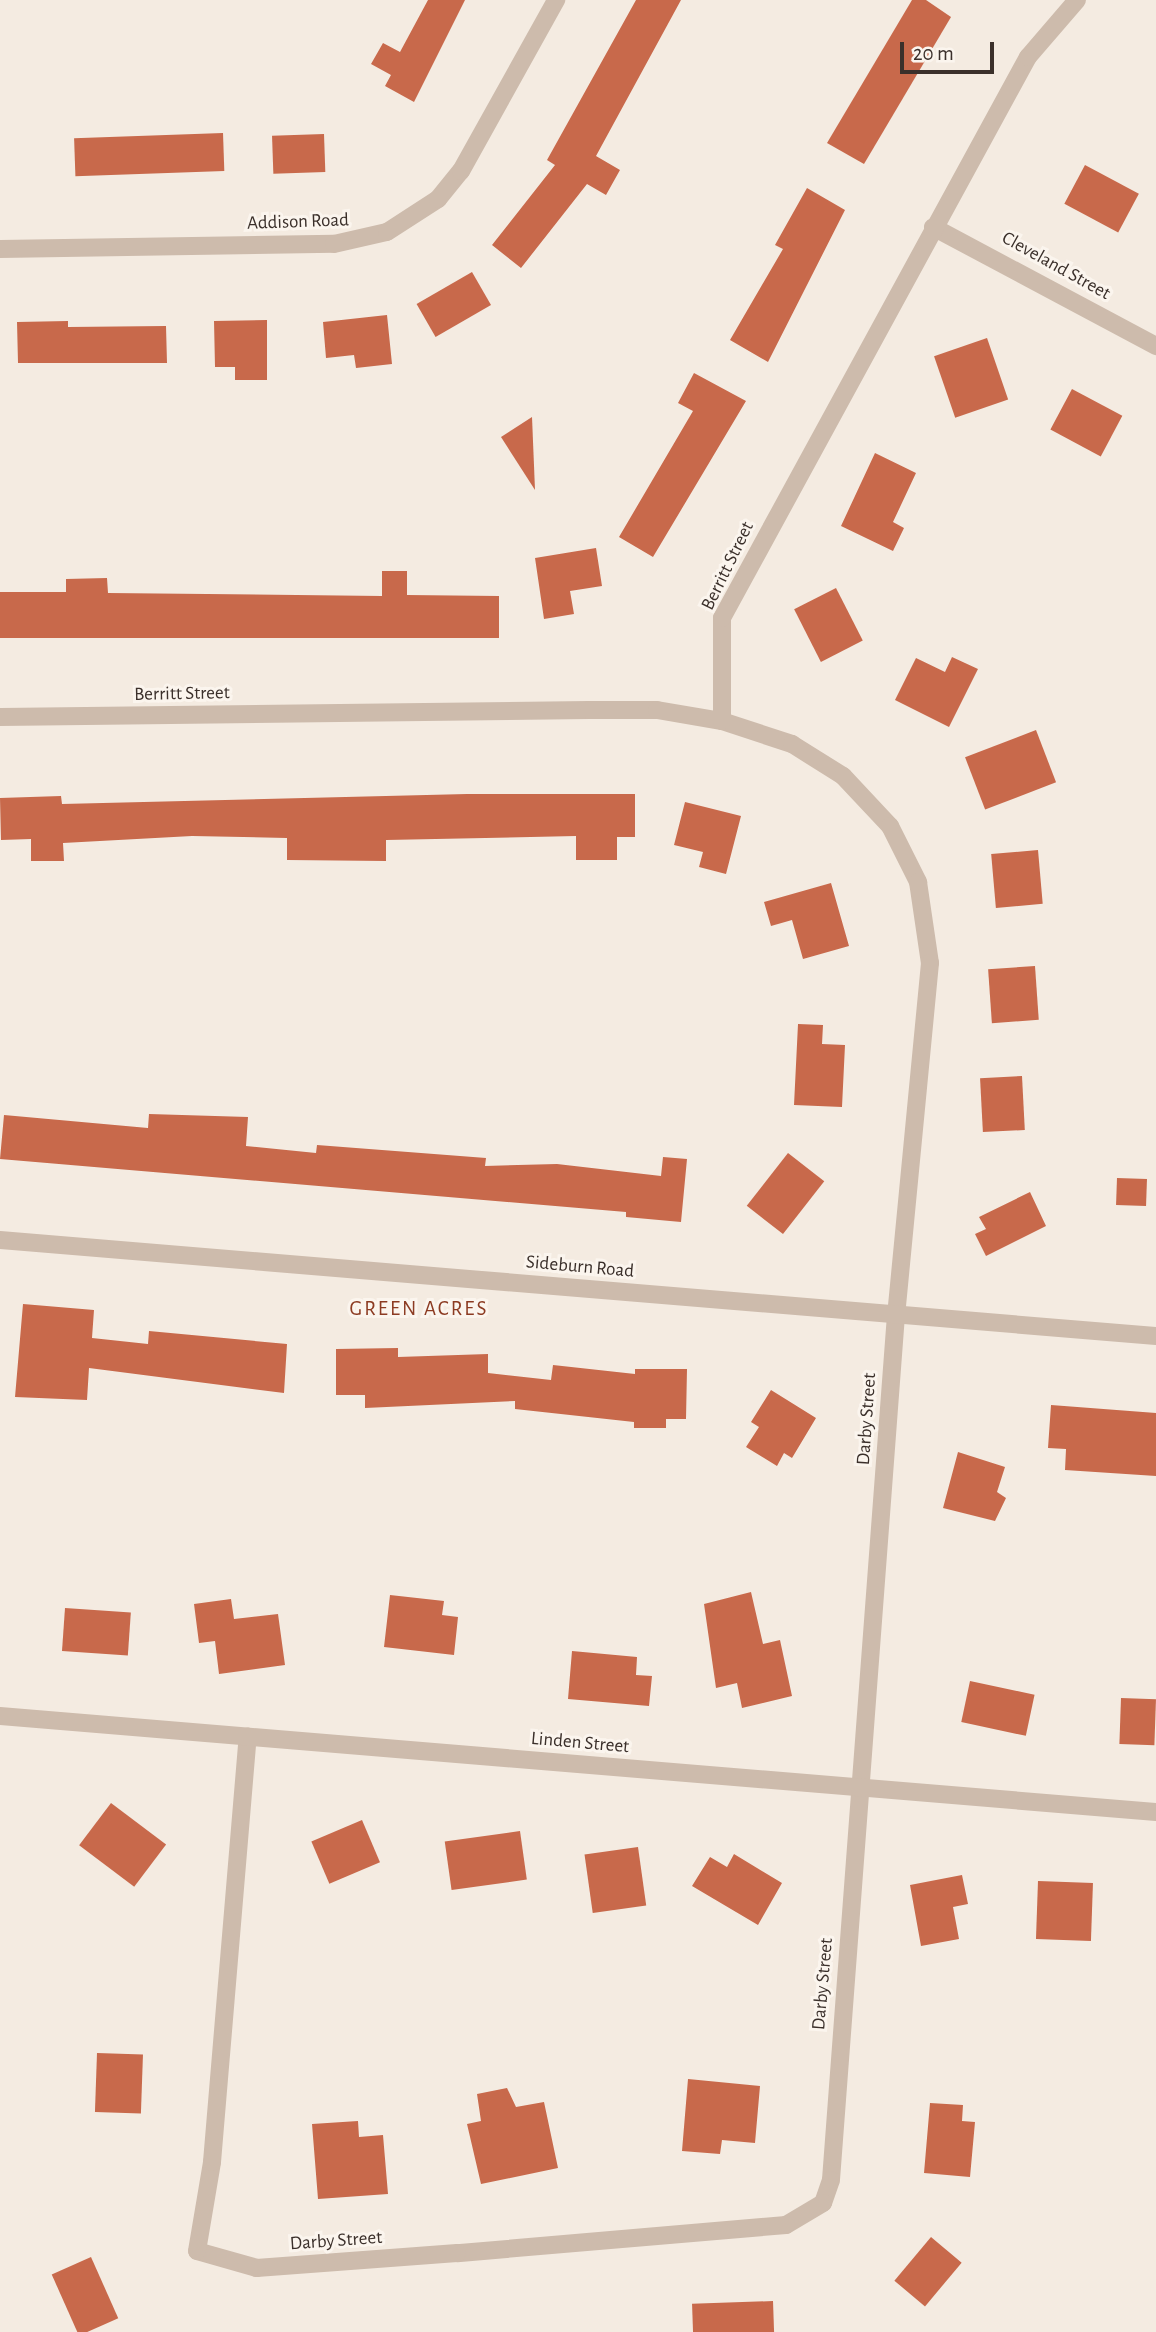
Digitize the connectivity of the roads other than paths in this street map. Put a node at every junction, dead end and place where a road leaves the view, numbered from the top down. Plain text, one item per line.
1 (556, 0) edge
2 (1077, 0) edge
3 (933, 227) junction
4 (0, 248) edge
5 (1156, 346) edge
6 (0, 717) edge
7 (722, 721) junction
8 (0, 1240) edge
9 (896, 1315) junction
10 (1156, 1336) edge
11 (0, 1716) edge
12 (248, 1737) junction
13 (861, 1788) junction
14 (1156, 1812) edge

1 - 4 street, Addison Road
2 - 3 street, Berritt Street
3 - 5 street, Cleveland Street
3 - 7 street, Berritt Street
6 - 7 street, Berritt Street
7 - 9 street, Darby Street
8 - 9 street, Sideburn Road
9 - 10 street, Sideburn Road
9 - 13 street, Darby Street
11 - 12 street, Linden Street
12 - 13 street, Linden Street
12 - 13 street, Darby Street
13 - 14 street, Linden Street

